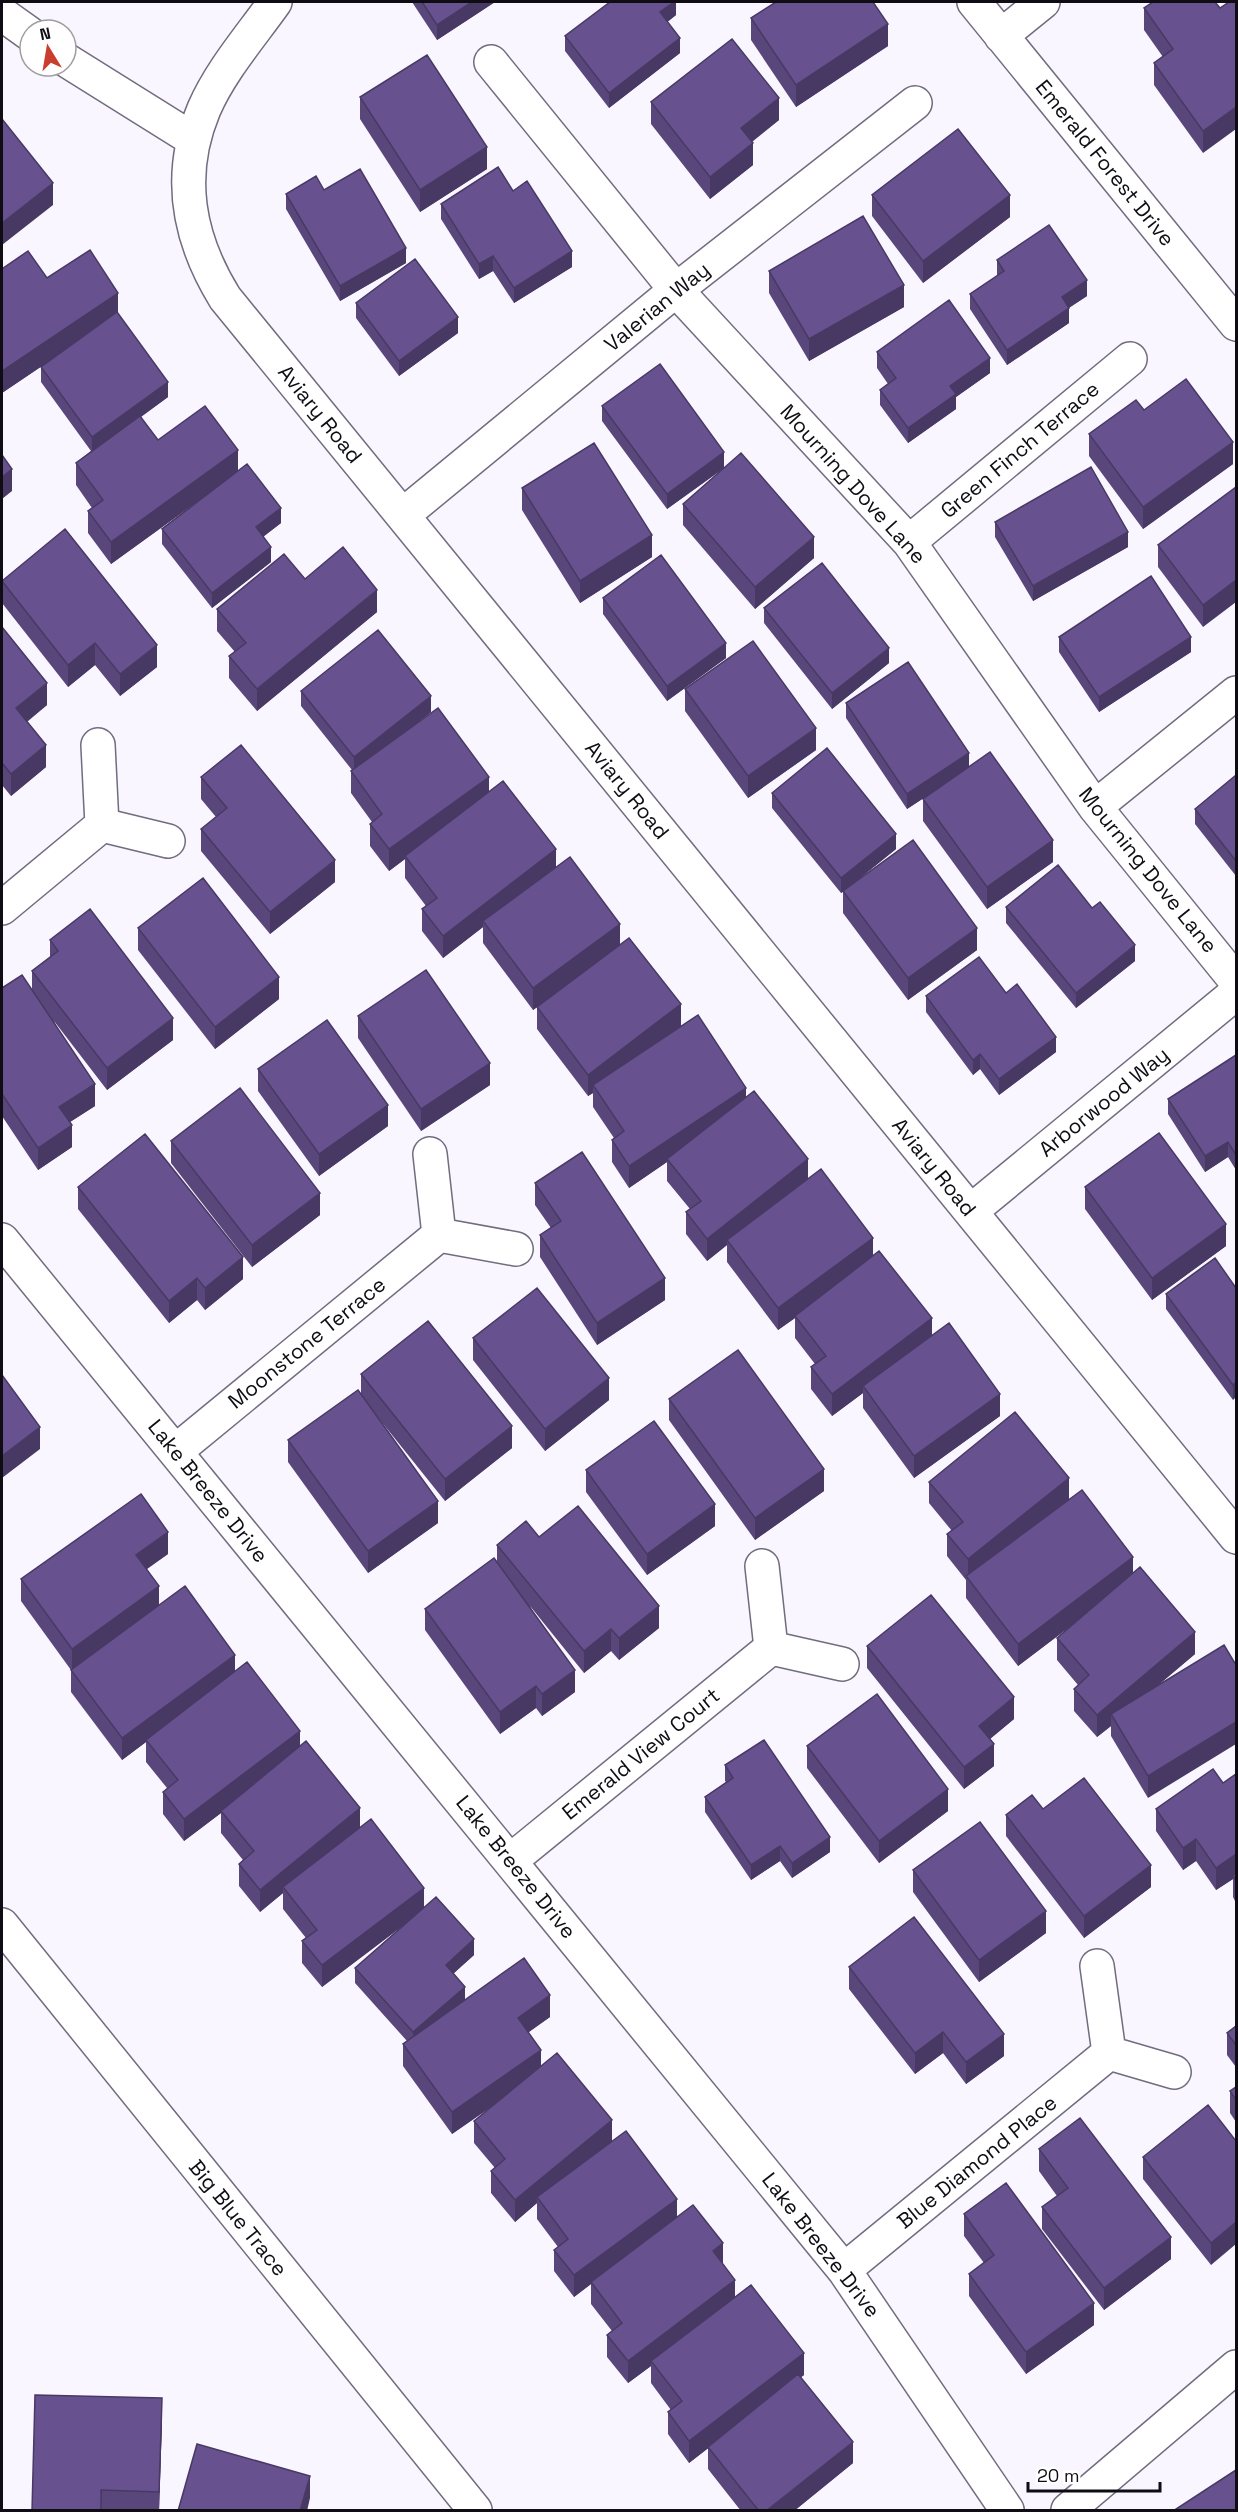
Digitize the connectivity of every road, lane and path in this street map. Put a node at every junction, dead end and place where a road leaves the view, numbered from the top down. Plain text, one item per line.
1 (276, 2) edge
2 (974, 2) edge
3 (1043, 2) edge
4 (2, 14) edge
5 (18, 25) edge
6 (1001, 36) junction
7 (491, 62) dead end
8 (78, 68) edge
9 (915, 103) dead end
10 (194, 140) junction
11 (676, 290) junction
12 (1236, 324) edge
13 (1130, 359) dead end
14 (403, 515) junction
15 (909, 542) junction
16 (1236, 693) edge
17 (98, 745) dead end
18 (1095, 807) junction
19 (102, 825) junction
20 (168, 842) dead end
21 (2, 908) edge
22 (1236, 981) edge
23 (1236, 993) edge
24 (430, 1154) dead end
25 (971, 1211) junction
26 (439, 1235) junction
27 (2, 1240) edge
28 (516, 1249) dead end
29 (176, 1451) junction
30 (1236, 1537) edge
31 (762, 1566) dead end
32 (771, 1648) junction
33 (842, 1664) dead end
34 (510, 1861) junction
35 (2, 1925) edge
36 (1097, 1966) dead end
37 (1109, 2053) junction
38 (1174, 2072) dead end
39 (844, 2270) junction
40 (1236, 2367) edge
41 (475, 2511) edge
42 (1007, 2511) edge
43 (1068, 2511) edge

1 - 10 street, Aviary Road
2 - 6 street, Emerald Forest Drive
3 - 6 street
4 - 5 street
6 - 12 street, Emerald Forest Drive
7 - 11 street, Mourning Dove Lane
8 - 10 street
9 - 11 street, Valerian Way
10 - 14 street, Aviary Road
11 - 14 street, Valerian Way
11 - 15 street, Mourning Dove Lane
13 - 15 street, Green Finch Terrace
14 - 25 street, Aviary Road
15 - 18 street, Mourning Dove Lane
16 - 18 street
17 - 19 street
18 - 22 street, Mourning Dove Lane
19 - 20 street
19 - 21 street
23 - 25 street, Arborwood Way
24 - 26 street
25 - 30 street, Aviary Road
26 - 28 street
26 - 29 street, Moonstone Terrace
27 - 29 street, Lake Breeze Drive
29 - 34 street, Lake Breeze Drive
31 - 32 street
32 - 33 street
32 - 34 street, Emerald View Court
34 - 39 street, Lake Breeze Drive
35 - 41 street, Big Blue Trace
36 - 37 street
37 - 38 street
37 - 39 street, Blue Diamond Place
39 - 42 street, Lake Breeze Drive
40 - 43 street

